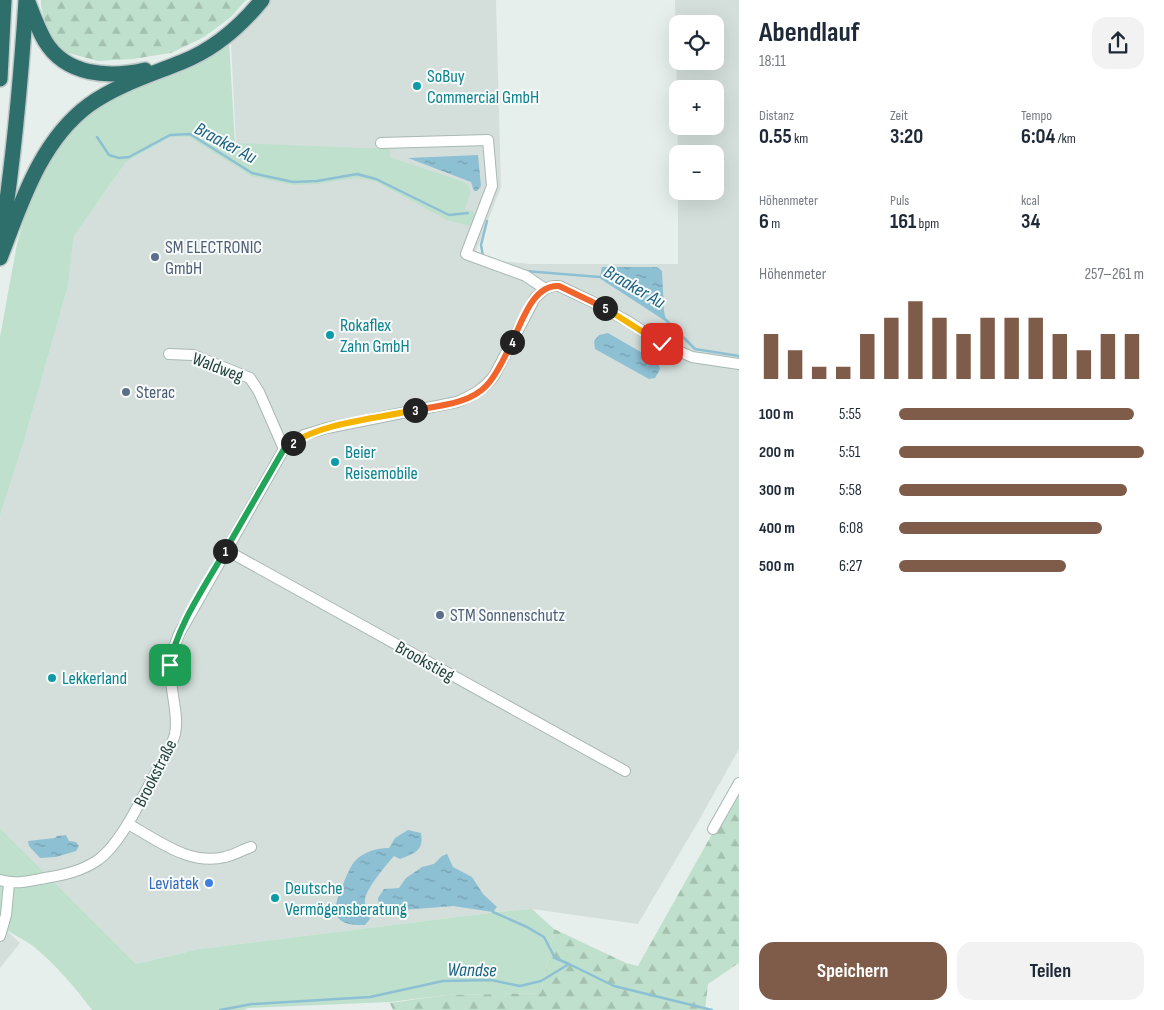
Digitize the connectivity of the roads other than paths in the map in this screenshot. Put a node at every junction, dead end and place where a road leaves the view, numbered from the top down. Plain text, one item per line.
1 (27, 0) edge
2 (262, 0) edge
3 (4, 4) edge
4 (183, 62) junction
5 (0, 79) edge
6 (381, 142) dead end
7 (0, 251) edge
8 (0, 258) edge
9 (545, 289) junction
10 (169, 354) dead end
11 (739, 364) edge
12 (284, 449) junction
13 (226, 550) junction
14 (625, 771) dead end
15 (739, 783) edge
16 (128, 824) junction
17 (712, 829) dead end
18 (251, 847) dead end
19 (5, 881) edge
20 (0, 936) edge

1 - 4 highway
1 - 7 highway
2 - 4 highway
3 - 5 highway
4 - 8 highway
6 - 9 street
9 - 11 street
9 - 12 street, Brookstraße
10 - 12 street, Waldweg
12 - 13 street, Brookstraße
13 - 14 street, Brookstieg
13 - 16 street, Brookstraße
15 - 17 street
16 - 18 street
16 - 19 street, Brookstraße
19 - 20 street

